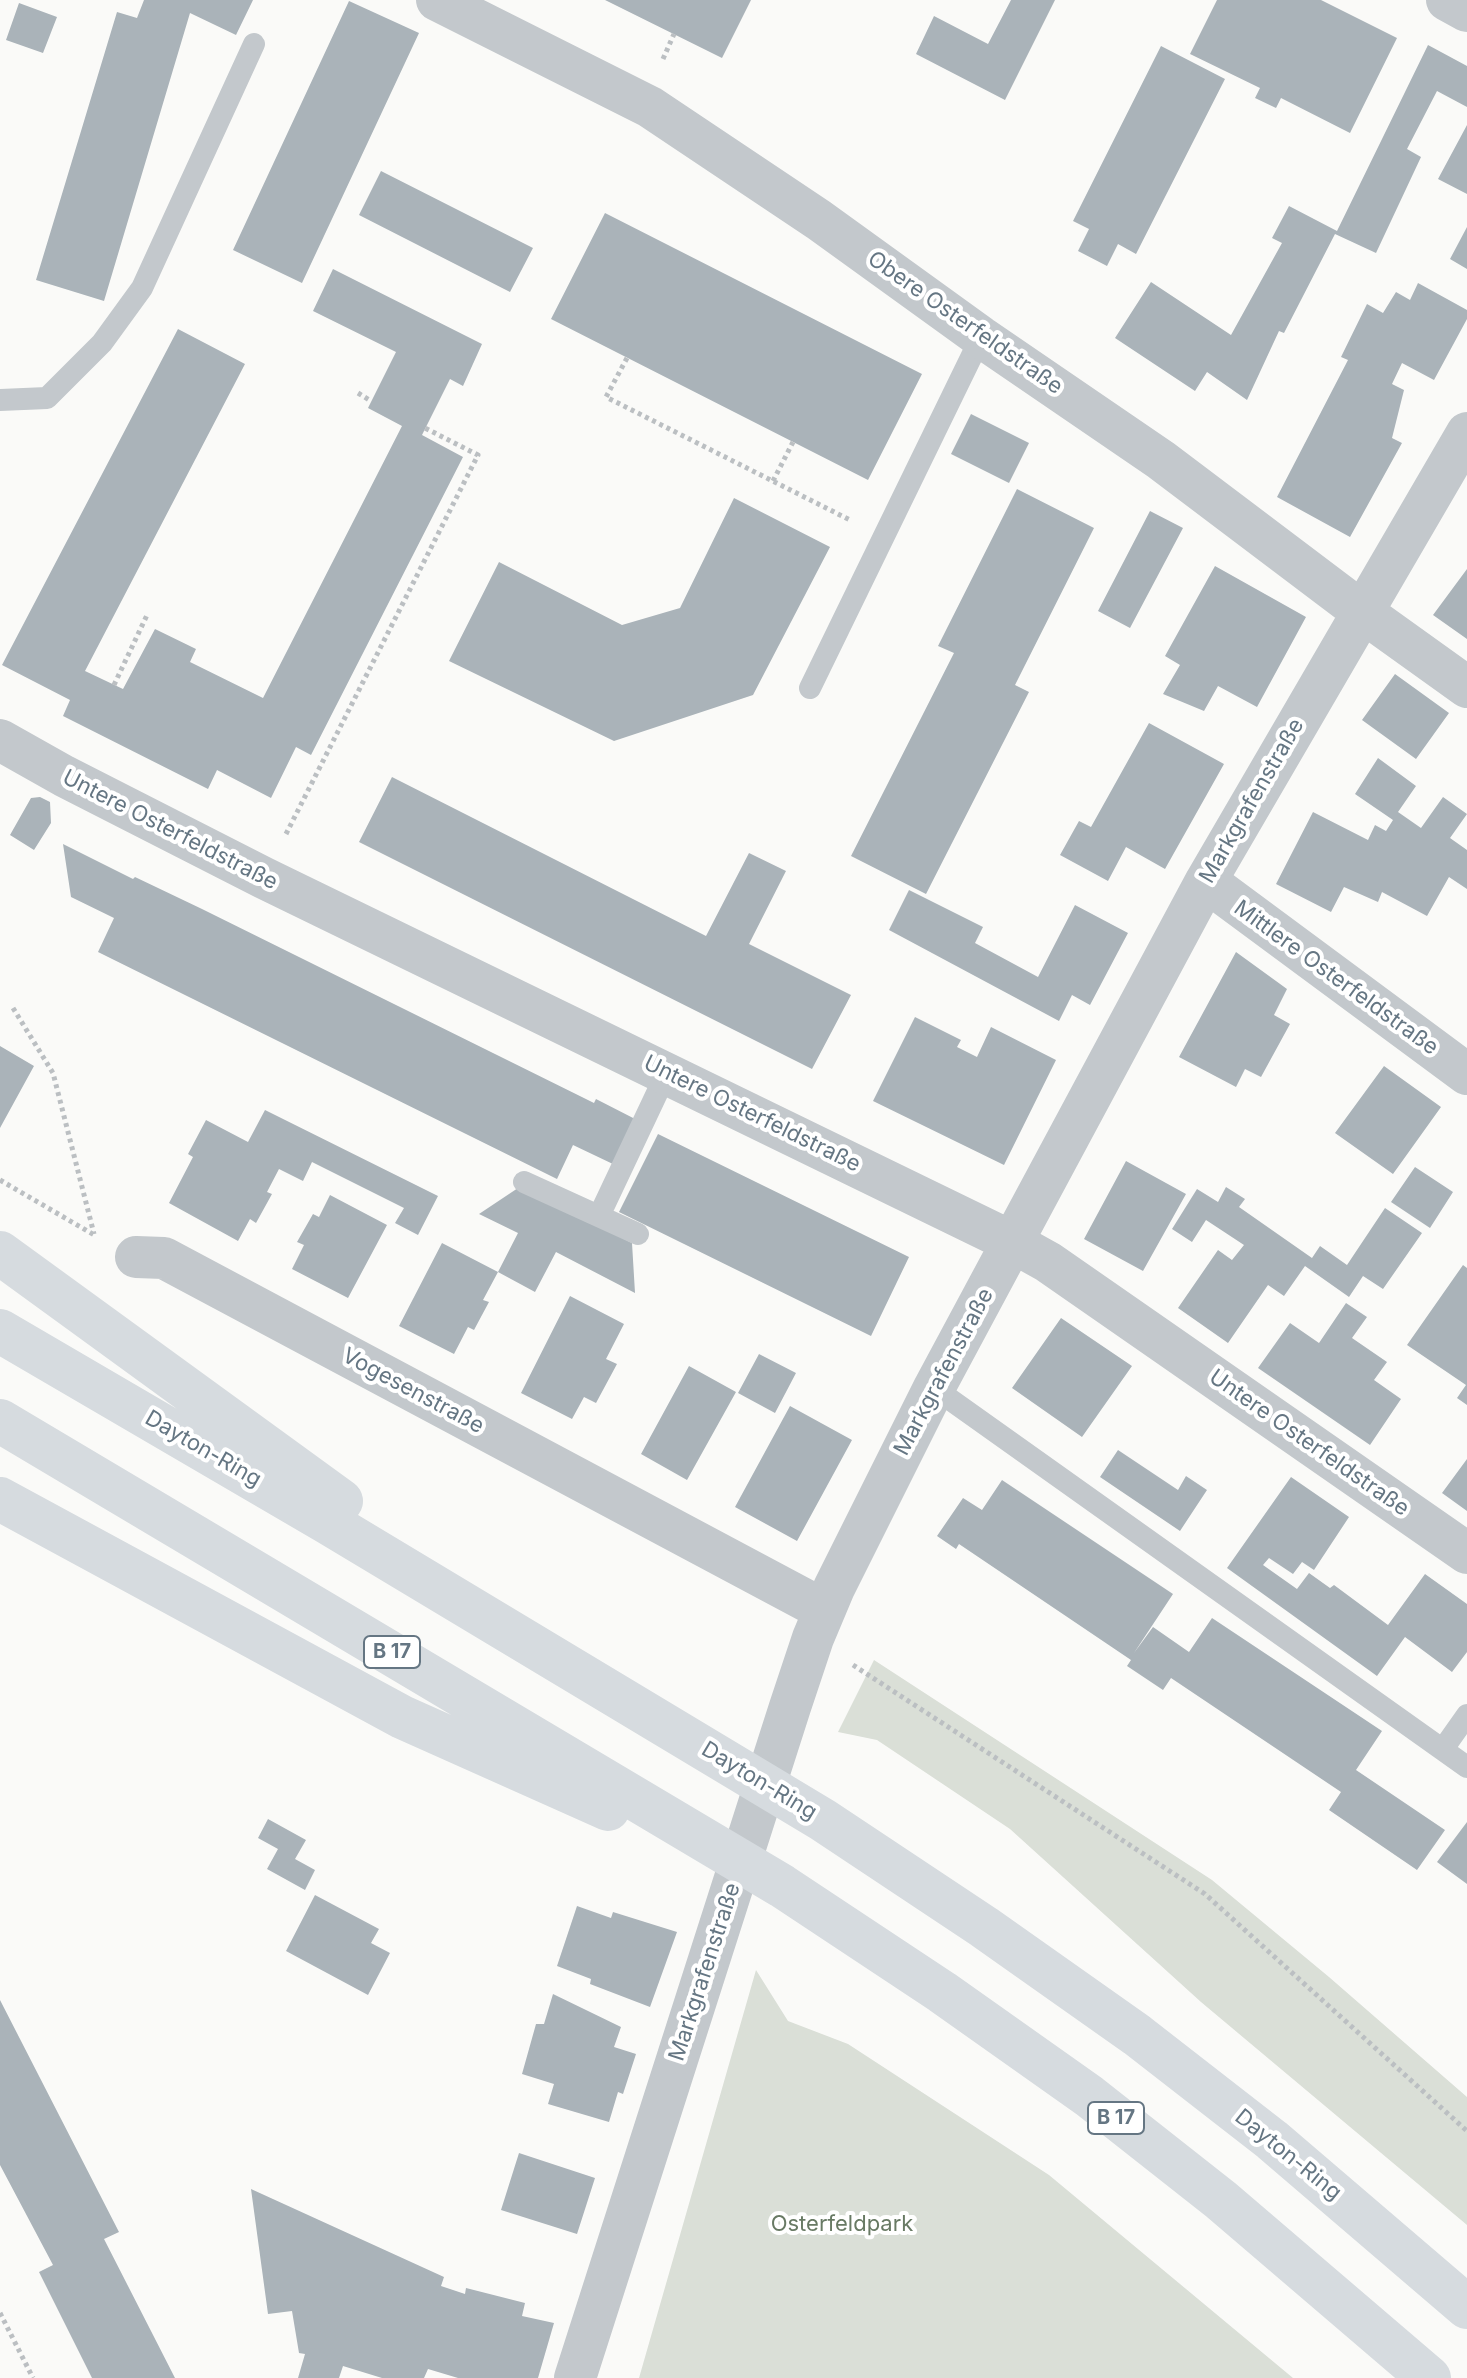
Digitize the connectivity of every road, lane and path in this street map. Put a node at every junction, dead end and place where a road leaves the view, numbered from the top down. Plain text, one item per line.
1 (437, 0) edge
2 (1447, 0) edge
3 (1467, 11) edge
4 (674, 34) dead end
5 (254, 44) dead end
6 (663, 60) dead end
7 (981, 337) junction
8 (627, 358) dead end
9 (358, 393) dead end
10 (0, 400) edge
11 (371, 401) dead end
12 (425, 428) dead end
13 (1467, 433) edge
14 (793, 442) dead end
15 (773, 481) junction
16 (854, 522) dead end
17 (1361, 611) junction
18 (148, 613) dead end
19 (114, 685) dead end
20 (1467, 687) edge
21 (810, 688) dead end
22 (0, 740) edge
23 (264, 878) junction
24 (1206, 881) junction
25 (13, 1008) dead end
26 (667, 1072) junction
27 (1467, 1074) edge
28 (0, 1180) edge
29 (524, 1182) dead end
30 (599, 1216) junction
31 (638, 1234) dead end
32 (94, 1235) junction
33 (1012, 1242) junction
34 (0, 1253) edge
35 (136, 1257) joint
36 (0, 1331) edge
37 (934, 1388) junction
38 (0, 1421) edge
39 (0, 1499) edge
40 (1467, 1553) edge
41 (818, 1624) junction
42 (563, 1662) junction
43 (1467, 1715) edge
44 (1443, 1749) junction
45 (1467, 1767) edge
46 (782, 1886) junction
47 (1467, 2131) edge
48 (1467, 2307) edge
49 (0, 2313) edge
50 (33, 2378) edge
51 (575, 2378) edge
52 (1429, 2378) edge

1 - 7 street, Obere Osterfeldstraße
2 - 3 street
4 - 6 path
5 - 10 lane
7 - 17 street, Obere Osterfeldstraße
7 - 21 lane
8 - 15 path
9 - 11 path
12 - 23 path
13 - 17 street, Markgrafenstraße
14 - 15 path
15 - 16 path
17 - 20 street, Obere Osterfeldstraße
17 - 24 street, Markgrafenstraße
18 - 19 path
22 - 23 street, Untere Osterfeldstraße
23 - 26 street, Untere Osterfeldstraße
24 - 27 street, Mittlere Osterfeldstraße
24 - 33 street, Markgrafenstraße
25 - 32 path
26 - 30 lane
26 - 33 street, Untere Osterfeldstraße
28 - 32 path
29 - 30 lane
30 - 31 lane
32 - 35 path
33 - 37 street, Markgrafenstraße
33 - 40 street, Untere Osterfeldstraße
34 - 42 highway
35 - 41 street, Vogesenstraße
36 - 42 highway, Dayton-Ring
37 - 41 street, Markgrafenstraße
37 - 44 lane
38 - 46 highway, B 17
39 - 46 highway
41 - 47 path
41 - 51 street, Markgrafenstraße
42 - 48 highway, Dayton-Ring
43 - 44 lane
44 - 45 lane
46 - 52 highway, B 17
49 - 50 path

